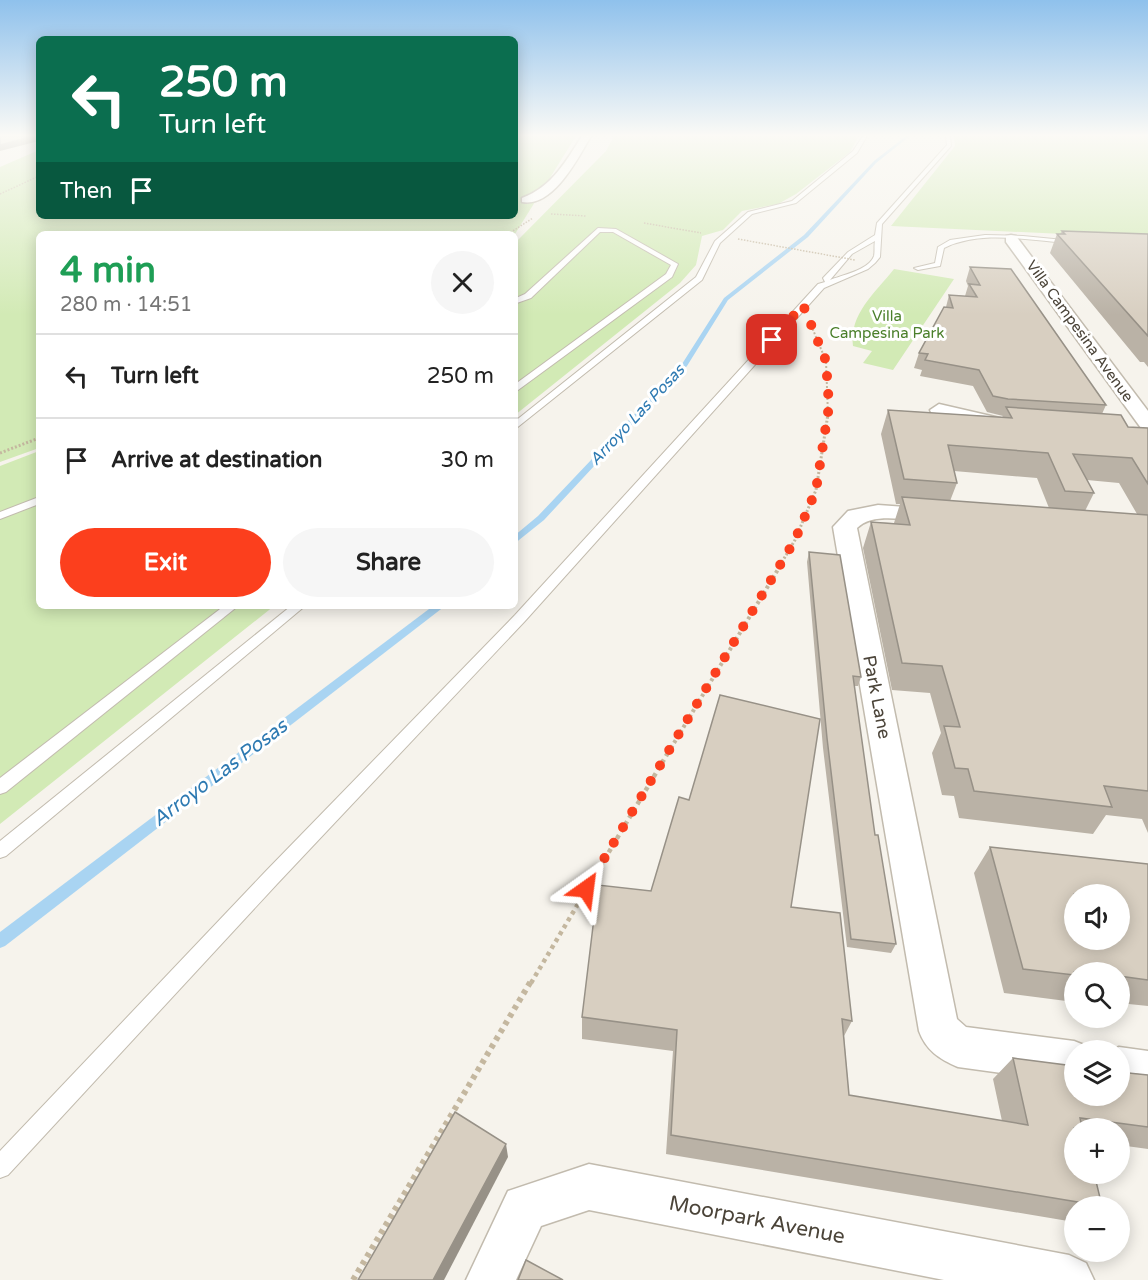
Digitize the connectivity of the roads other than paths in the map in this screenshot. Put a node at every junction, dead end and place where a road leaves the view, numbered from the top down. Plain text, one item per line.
1 (538, 196) edge
2 (802, 196) edge
3 (904, 196) edge
4 (526, 200) dead end
5 (878, 236) junction
6 (1011, 239) junction
7 (1080, 242) edge
8 (918, 267) dead end
9 (821, 286) junction
10 (518, 300) edge
11 (518, 387) edge
12 (939, 410) dead end
13 (518, 424) edge
14 (1012, 424) edge
15 (1148, 424) edge
16 (1125, 432) edge
17 (1148, 433) edge
18 (36, 501) edge
19 (0, 516) edge
20 (960, 518) edge
21 (228, 609) edge
22 (295, 609) edge
23 (0, 787) edge
24 (0, 851) edge
25 (1064, 1061) edge
26 (1130, 1070) edge
27 (1148, 1072) edge
28 (0, 1167) edge
29 (491, 1280) edge
30 (1069, 1280) edge

1 - 4 street
2 - 13 lane
3 - 5 lane
5 - 9 lane
5 - 9 lane
6 - 7 lane
6 - 8 lane
6 - 15 street, Villa Campesina Avenue
9 - 28 lane
10 - 11 lane
12 - 14 street
16 - 17 street
18 - 19 lane
20 - 25 street, Park Lane
21 - 23 lane
22 - 24 lane
26 - 27 street
29 - 30 street, Moorpark Avenue

